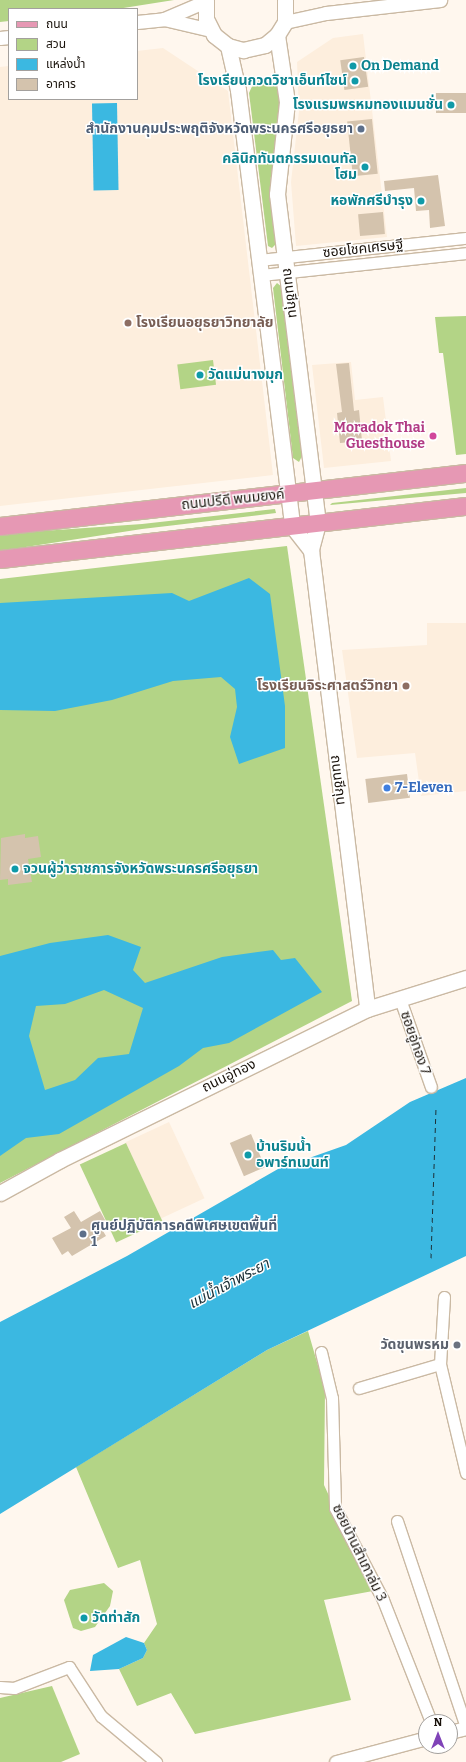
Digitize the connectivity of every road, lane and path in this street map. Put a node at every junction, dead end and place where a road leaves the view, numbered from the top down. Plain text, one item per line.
1 (206, 0) edge
2 (285, 0) edge
3 (440, 0) edge
4 (164, 19) junction
5 (138, 22) edge
6 (284, 22) junction
7 (211, 30) junction
8 (277, 35) junction
9 (228, 46) junction
10 (466, 238) edge
11 (466, 253) edge
12 (286, 264) junction
13 (260, 268) junction
14 (466, 473) edge
15 (314, 490) junction
16 (288, 494) junction
17 (466, 506) edge
18 (318, 523) junction
19 (0, 526) edge
20 (292, 526) junction
21 (311, 550) junction
22 (0, 559) edge
23 (466, 978) edge
24 (400, 999) junction
25 (367, 1009) junction
26 (431, 1087) dead end
27 (0, 1193) edge
28 (444, 1297) dead end
29 (321, 1352) dead end
30 (440, 1364) junction
31 (359, 1388) dead end
32 (466, 1474) edge
33 (397, 1521) dead end
34 (0, 1687) edge
35 (428, 1714) edge
36 (466, 1728) edge
37 (418, 1740) edge
38 (156, 1762) edge
39 (336, 1762) edge

1 - 4 street
1 - 7 main road
2 - 6 main road
3 - 6 street
4 - 5 street
4 - 7 street
6 - 8 main road
7 - 9 main road
8 - 9 main road
8 - 12 main road, ถนนชีกุน
9 - 13 main road, ถนนชีกุน
10 - 12 street, ซอยโชคเศรษฐี
11 - 12 street, ซอยโชคเศรษฐี
12 - 13 street, ซอยโชคเศรษฐี
12 - 15 main road, ถนนชีกุน
13 - 16 main road, ถนนชีกุน
14 - 15 main road, ถนนปรีดี พนมยงค์
15 - 16 main road, ถนนปรีดี พนมยงค์
15 - 18 main road, ถนนชีกุน
16 - 19 main road, ถนนปรีดี พนมยงค์
16 - 20 main road, ถนนชีกุน
17 - 18 main road
18 - 20 main road
18 - 21 main road, ถนนชีกุน
20 - 21 main road
20 - 22 main road
21 - 25 main road, ถนนชีกุน
23 - 24 main road, ถนนอู่ทอง
24 - 25 main road, ถนนอู่ทอง
24 - 26 street, ซอยอู่ทอง 7
25 - 27 main road, ถนนอู่ทอง
28 - 30 street
29 - 35 street, ซอยบ้านสำเภาล่ม 3
30 - 31 street
30 - 32 street
33 - 36 street
34 - 38 street
37 - 39 street

